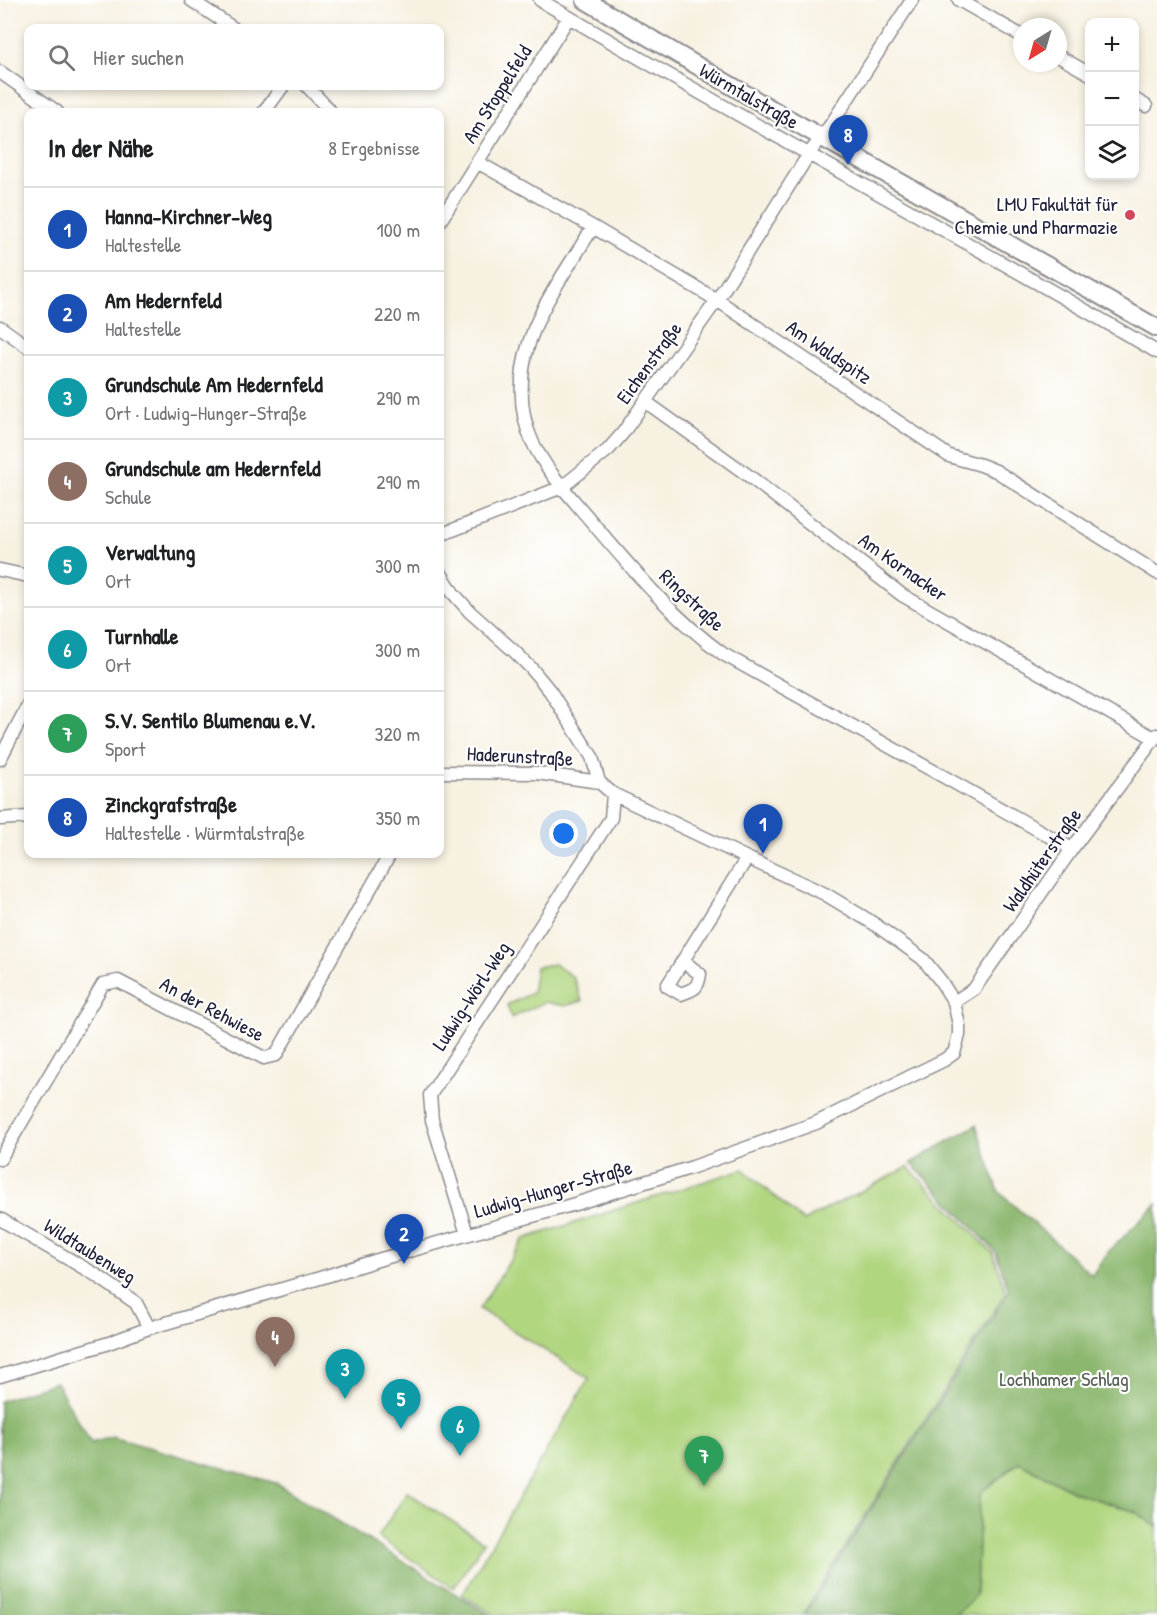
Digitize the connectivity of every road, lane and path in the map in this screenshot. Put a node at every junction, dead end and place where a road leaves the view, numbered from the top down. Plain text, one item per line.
1 (191, 0) edge
2 (540, 0) edge
3 (585, 0) edge
4 (912, 0) edge
5 (959, 0) edge
6 (569, 17) junction
7 (227, 24) edge
8 (1013, 31) edge
9 (1067, 61) edge
10 (0, 72) edge
11 (1086, 72) edge
12 (24, 89) edge
13 (26, 90) edge
14 (280, 90) edge
15 (311, 90) edge
16 (1139, 102) edge
17 (1146, 106) dead end
18 (51, 108) edge
19 (267, 108) edge
20 (327, 108) edge
21 (821, 137) junction
22 (809, 154) junction
23 (477, 162) junction
24 (444, 216) edge
25 (593, 227) junction
26 (717, 300) junction
27 (0, 327) edge
28 (1157, 328) edge
29 (24, 344) edge
30 (1157, 352) edge
31 (645, 402) junction
32 (562, 487) junction
33 (444, 533) edge
34 (0, 570) edge
35 (1157, 573) edge
36 (24, 575) edge
37 (444, 578) edge
38 (24, 713) edge
39 (1155, 737) edge
40 (0, 759) edge
41 (444, 772) edge
42 (599, 782) junction
43 (613, 794) junction
44 (24, 817) edge
45 (0, 819) edge
46 (1072, 849) junction
47 (388, 858) edge
48 (747, 858) junction
49 (683, 961) dead end
50 (954, 1002) junction
51 (0, 1159) edge
52 (0, 1219) edge
53 (467, 1234) junction
54 (149, 1328) junction
55 (0, 1376) edge

1 - 7 street
2 - 6 street, Würmtalstraße
3 - 21 main road, Würmtalstraße
4 - 21 street, Eichenstraße
5 - 8 street
6 - 22 street, Würmtalstraße
6 - 23 street, Am Stoppelfeld
9 - 11 street
10 - 12 street
13 - 18 street
14 - 19 street
15 - 20 street
16 - 17 street
21 - 22 street, Eichenstraße
21 - 28 main road, Würmtalstraße
22 - 26 street, Eichenstraße
22 - 30 street, Würmtalstraße
23 - 24 street, Am Stoppelfeld
23 - 25 street, Am Waldspitz
25 - 26 street, Am Waldspitz
25 - 32 street, Ringstraße
26 - 31 street, Eichenstraße
26 - 35 street, Am Waldspitz
27 - 29 street
31 - 32 street, Eichenstraße
31 - 39 street, Am Kornacker
32 - 33 street, Eichenstraße
32 - 46 street, Ringstraße
34 - 36 street
37 - 42 street
38 - 40 street
39 - 46 street, Waldhüterstraße
41 - 42 street, Haderunstraße
42 - 43 street
43 - 48 street
43 - 53 street, Ludwig-Wörl-Weg
44 - 45 street
46 - 50 street, Waldhüterstraße
47 - 51 street, An der Rehwiese
48 - 49 street
48 - 50 street
50 - 53 street, Ludwig-Hunger-Straße
52 - 54 street, Wildtaubenweg
53 - 54 street, Ludwig-Hunger-Straße
54 - 55 street, Ludwig-Hunger-Straße

